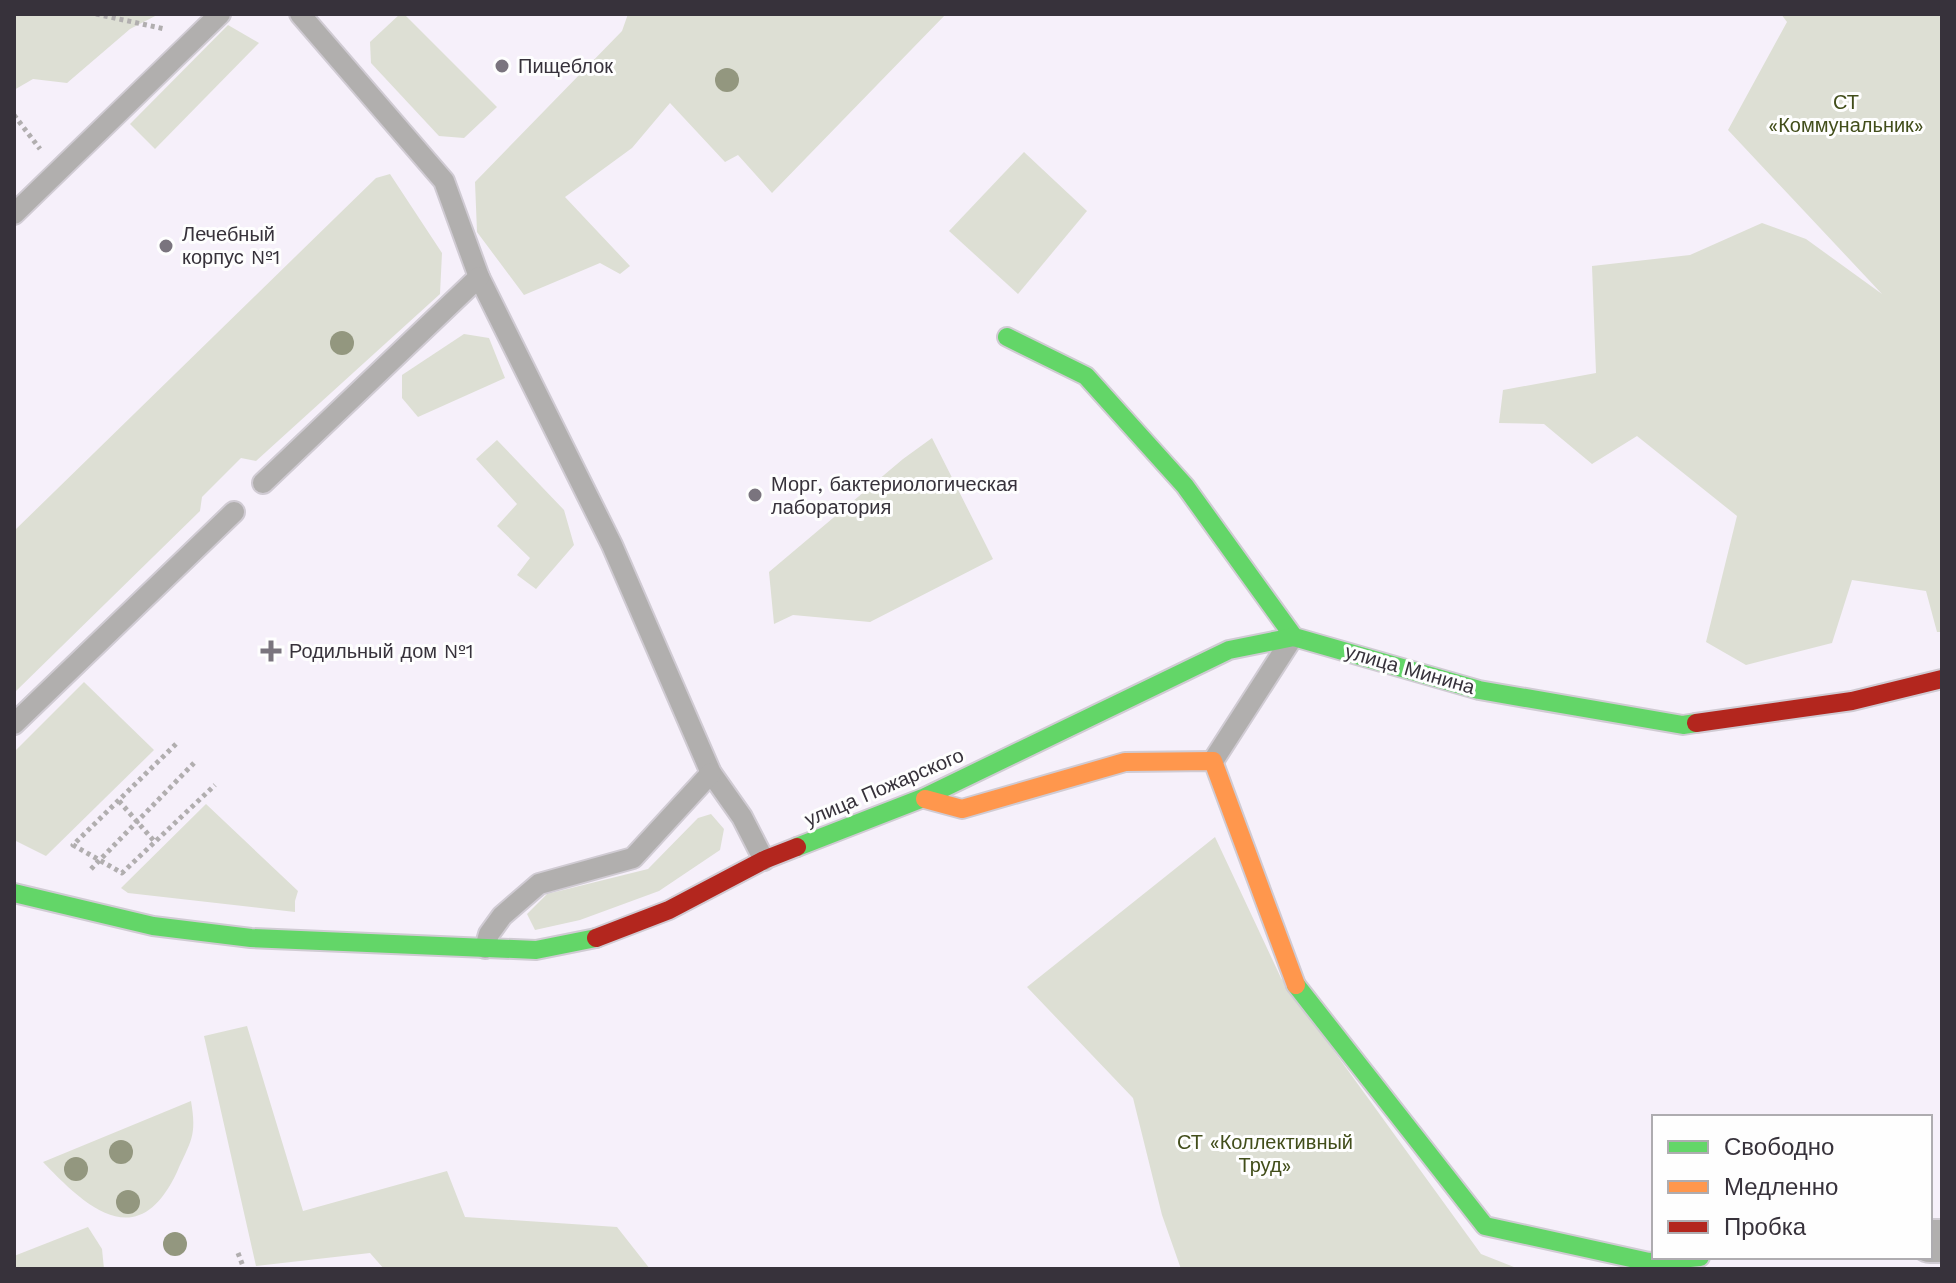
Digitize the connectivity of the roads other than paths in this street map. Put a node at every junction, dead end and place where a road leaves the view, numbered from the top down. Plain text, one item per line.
1 (220, 14) edge
2 (300, 14) edge
3 (14, 214) edge
4 (479, 277) junction
5 (1007, 337) dead end
6 (263, 483) dead end
7 (234, 512) dead end
8 (1294, 637) junction
9 (1942, 679) edge
10 (14, 724) edge
11 (1213, 761) junction
12 (711, 773) junction
13 (923, 798) junction
14 (764, 860) junction
15 (14, 893) edge
16 (485, 948) junction
17 (1680, 1259) edge

1 - 3 lane
2 - 4 lane
4 - 6 lane
4 - 12 lane
5 - 8 street
7 - 10 lane
8 - 9 street, улица Минина
8 - 11 lane
8 - 13 street, улица Пожарского
11 - 13 street
11 - 17 street
12 - 14 lane
12 - 16 lane
13 - 14 street, улица Пожарского
14 - 16 street, улица Пожарского
15 - 16 street, улица Пожарского

